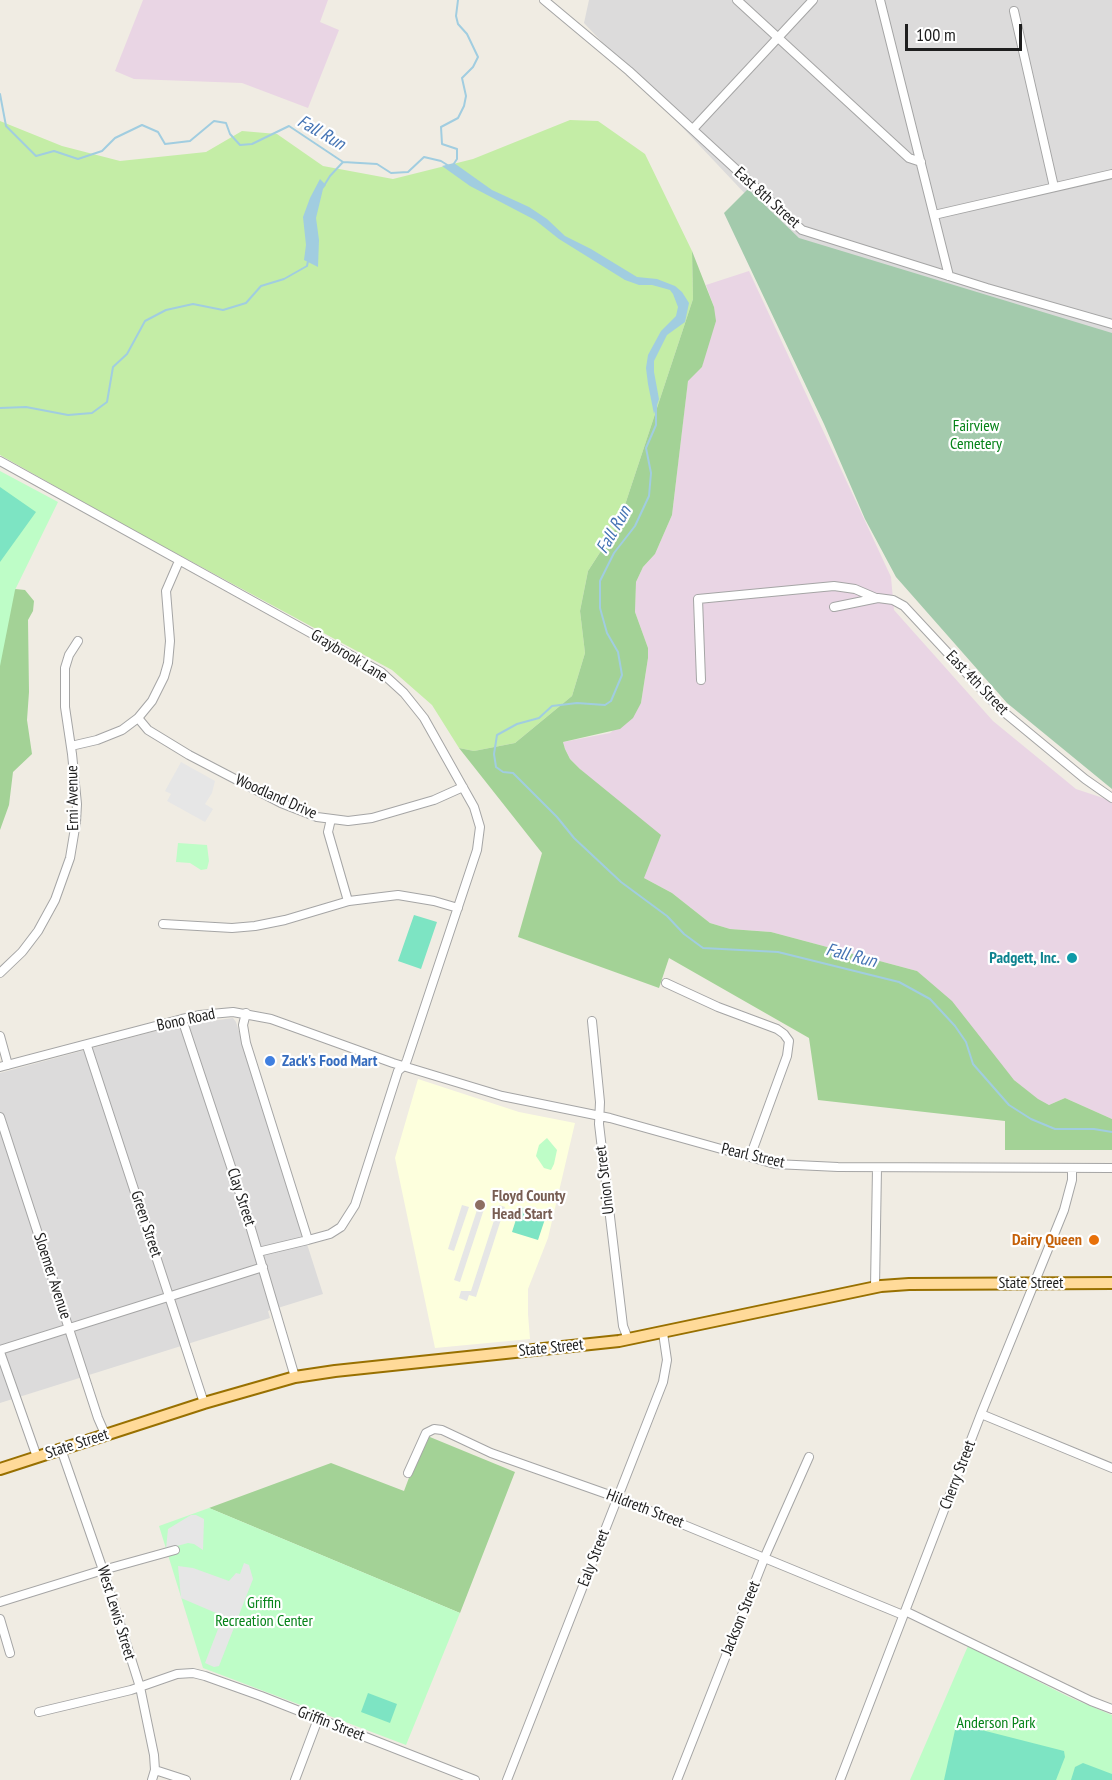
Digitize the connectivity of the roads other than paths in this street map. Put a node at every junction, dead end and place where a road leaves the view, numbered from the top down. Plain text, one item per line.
1 (544, 0) edge
2 (737, 0) edge
3 (813, 0) edge
4 (880, 0) edge
5 (1014, 11) dead end
6 (778, 38) junction
7 (693, 129) junction
8 (921, 162) junction
9 (1112, 174) edge
10 (1054, 187) junction
11 (934, 214) junction
12 (949, 276) junction
13 (1112, 324) edge
14 (0, 461) edge
15 (179, 561) junction
16 (878, 598) junction
17 (834, 607) dead end
18 (78, 641) dead end
19 (701, 680) dead end
20 (138, 718) junction
21 (71, 746) junction
22 (463, 787) junction
23 (1112, 798) edge
24 (331, 819) junction
25 (348, 902) junction
26 (458, 908) junction
27 (163, 924) dead end
28 (0, 973) edge
29 (666, 983) dead end
30 (246, 1013) junction
31 (182, 1019) junction
32 (592, 1022) dead end
33 (0, 1036) edge
34 (87, 1046) junction
35 (405, 1065) junction
36 (4, 1066) edge
37 (598, 1116) junction
38 (0, 1117) edge
39 (750, 1157) junction
40 (877, 1168) junction
41 (1112, 1168) edge
42 (1071, 1169) junction
43 (308, 1240) junction
44 (258, 1252) junction
45 (263, 1267) junction
46 (1034, 1283) junction
47 (1112, 1283) edge
48 (876, 1287) junction
49 (169, 1296) junction
50 (69, 1328) junction
51 (663, 1333) junction
52 (627, 1339) junction
53 (0, 1351) edge
54 (295, 1377) junction
55 (204, 1403) junction
56 (981, 1414) junction
57 (105, 1434) junction
58 (61, 1449) junction
59 (37, 1457) junction
60 (809, 1457) dead end
61 (1112, 1468) edge
62 (0, 1469) edge
63 (408, 1473) dead end
64 (618, 1497) junction
65 (175, 1550) dead end
66 (765, 1557) junction
67 (103, 1570) junction
68 (0, 1602) edge
69 (904, 1613) junction
70 (0, 1619) edge
71 (10, 1653) dead end
72 (140, 1687) junction
73 (1112, 1709) edge
74 (39, 1712) dead end
75 (318, 1719) junction
76 (155, 1770) junction
77 (152, 1780) edge
78 (186, 1780) edge
79 (295, 1780) edge
80 (475, 1780) edge
81 (507, 1780) edge
82 (677, 1780) edge
83 (840, 1780) edge

1 - 7 street, East 8th Street
2 - 6 street
3 - 6 street
4 - 8 street
5 - 10 street
6 - 7 street
6 - 8 street
7 - 12 street, East 8th Street
8 - 11 street
9 - 10 street
10 - 11 street
11 - 12 street
12 - 13 street, East 8th Street
14 - 15 street, Graybrook Lane
15 - 20 street
15 - 22 street, Graybrook Lane
16 - 17 street
16 - 19 street, East 4th Street
16 - 23 street, East 4th Street
18 - 21 street, Erni Avenue
20 - 21 street
20 - 24 street, Woodland Drive
21 - 28 street, Erni Avenue
22 - 24 street, Woodland Drive
22 - 26 street, Graybrook Lane
24 - 25 street
25 - 26 street
25 - 27 street
26 - 35 street, Graybrook Lane
29 - 39 street
30 - 31 street, Bono Road
30 - 35 street, Bono Road
30 - 43 street
31 - 34 street, Bono Road
31 - 44 street, Clay Street
32 - 37 street, Union Street
33 - 36 street
34 - 36 street, Bono Road
34 - 49 street, Green Street
35 - 37 street, Pearl Street
35 - 43 street, Graybrook Lane
37 - 39 street, Pearl Street
37 - 52 street, Union Street
38 - 50 street, Sloemer Avenue
39 - 40 street, Pearl Street
40 - 42 street, Pearl Street
40 - 48 street
41 - 42 street, Pearl Street
42 - 46 street, Cherry Street
43 - 44 street, Graybrook Lane
44 - 45 street, Clay Street
45 - 49 street
45 - 54 street, Clay Street
46 - 47 main road, State Street
46 - 48 main road, State Street
46 - 56 street, Cherry Street
48 - 51 main road, State Street
49 - 50 street
49 - 55 street, Green Street
50 - 53 street
50 - 57 street, Sloemer Avenue
51 - 52 main road, State Street
51 - 64 street, Ealy Street
52 - 54 main road, State Street
53 - 59 street
54 - 55 main road, State Street
55 - 57 main road, State Street
56 - 61 street
56 - 69 street, Cherry Street
57 - 58 main road, State Street
58 - 59 main road, State Street
58 - 67 street, West Lewis Street
59 - 62 main road, State Street
60 - 66 street, Jackson Street
63 - 64 street, Hildreth Street
64 - 66 street, Hildreth Street
64 - 81 street, Ealy Street
65 - 67 street
66 - 69 street, Hildreth Street
66 - 82 street, Jackson Street
67 - 68 street
67 - 72 street, West Lewis Street
69 - 73 street, Hildreth Street
69 - 83 street, Cherry Street
70 - 71 street
72 - 74 street
72 - 75 street, Griffin Street
72 - 76 street, West Lewis Street
75 - 79 street
75 - 80 street, Griffin Street
76 - 77 street, West Lewis Street
76 - 78 street

